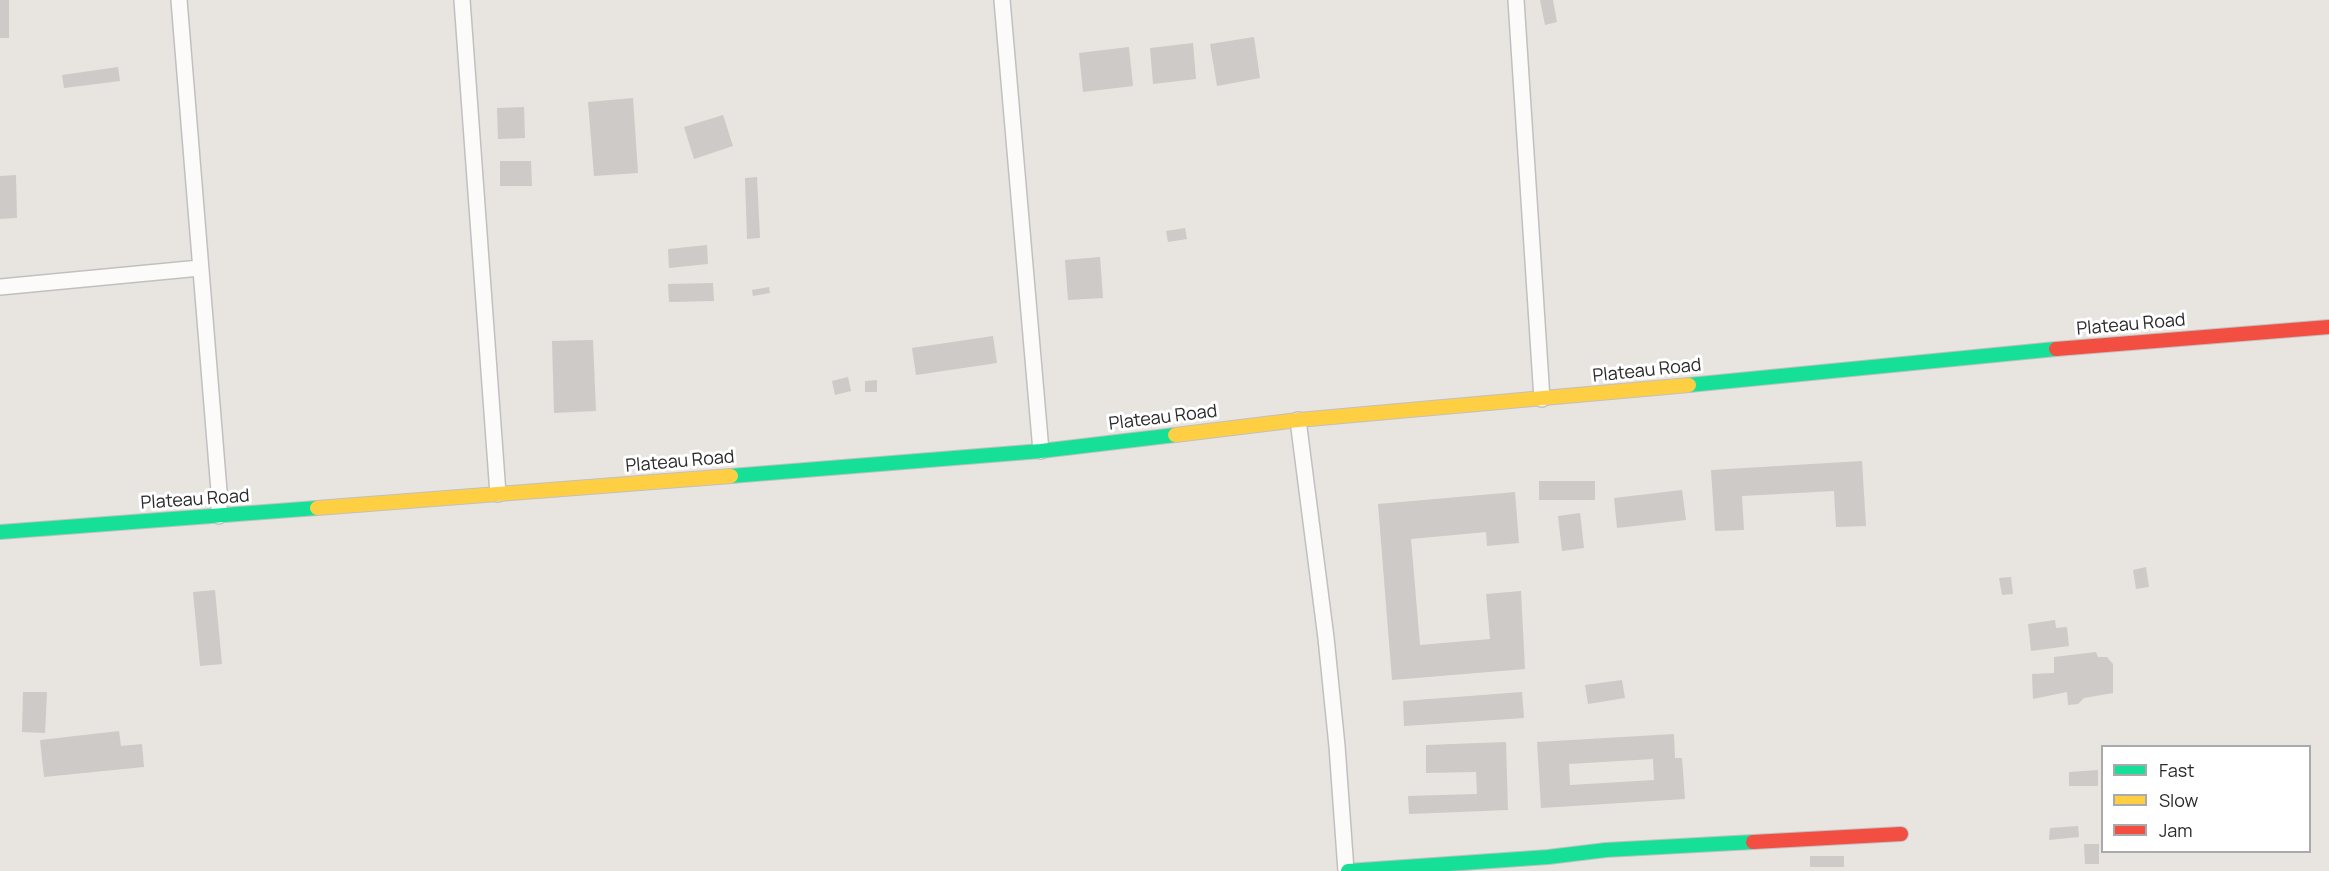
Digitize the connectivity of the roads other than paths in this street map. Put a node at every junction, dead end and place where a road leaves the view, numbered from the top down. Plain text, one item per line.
1 (179, 0) edge
2 (462, 0) edge
3 (1002, 0) edge
4 (1516, 0) edge
5 (200, 268) junction
6 (0, 287) edge
7 (2329, 327) edge
8 (1542, 399) junction
9 (1298, 420) junction
10 (1041, 451) junction
11 (498, 494) junction
12 (219, 516) junction
13 (0, 532) edge
14 (1900, 834) dead end
15 (1347, 871) edge

1 - 5 street
2 - 11 street
3 - 10 street
4 - 8 street
5 - 6 street
5 - 12 street
7 - 8 street, Plateau Road
8 - 9 street, Plateau Road
9 - 10 street, Plateau Road
9 - 15 street
10 - 11 street, Plateau Road
11 - 12 street, Plateau Road
12 - 13 street, Plateau Road
14 - 15 street

